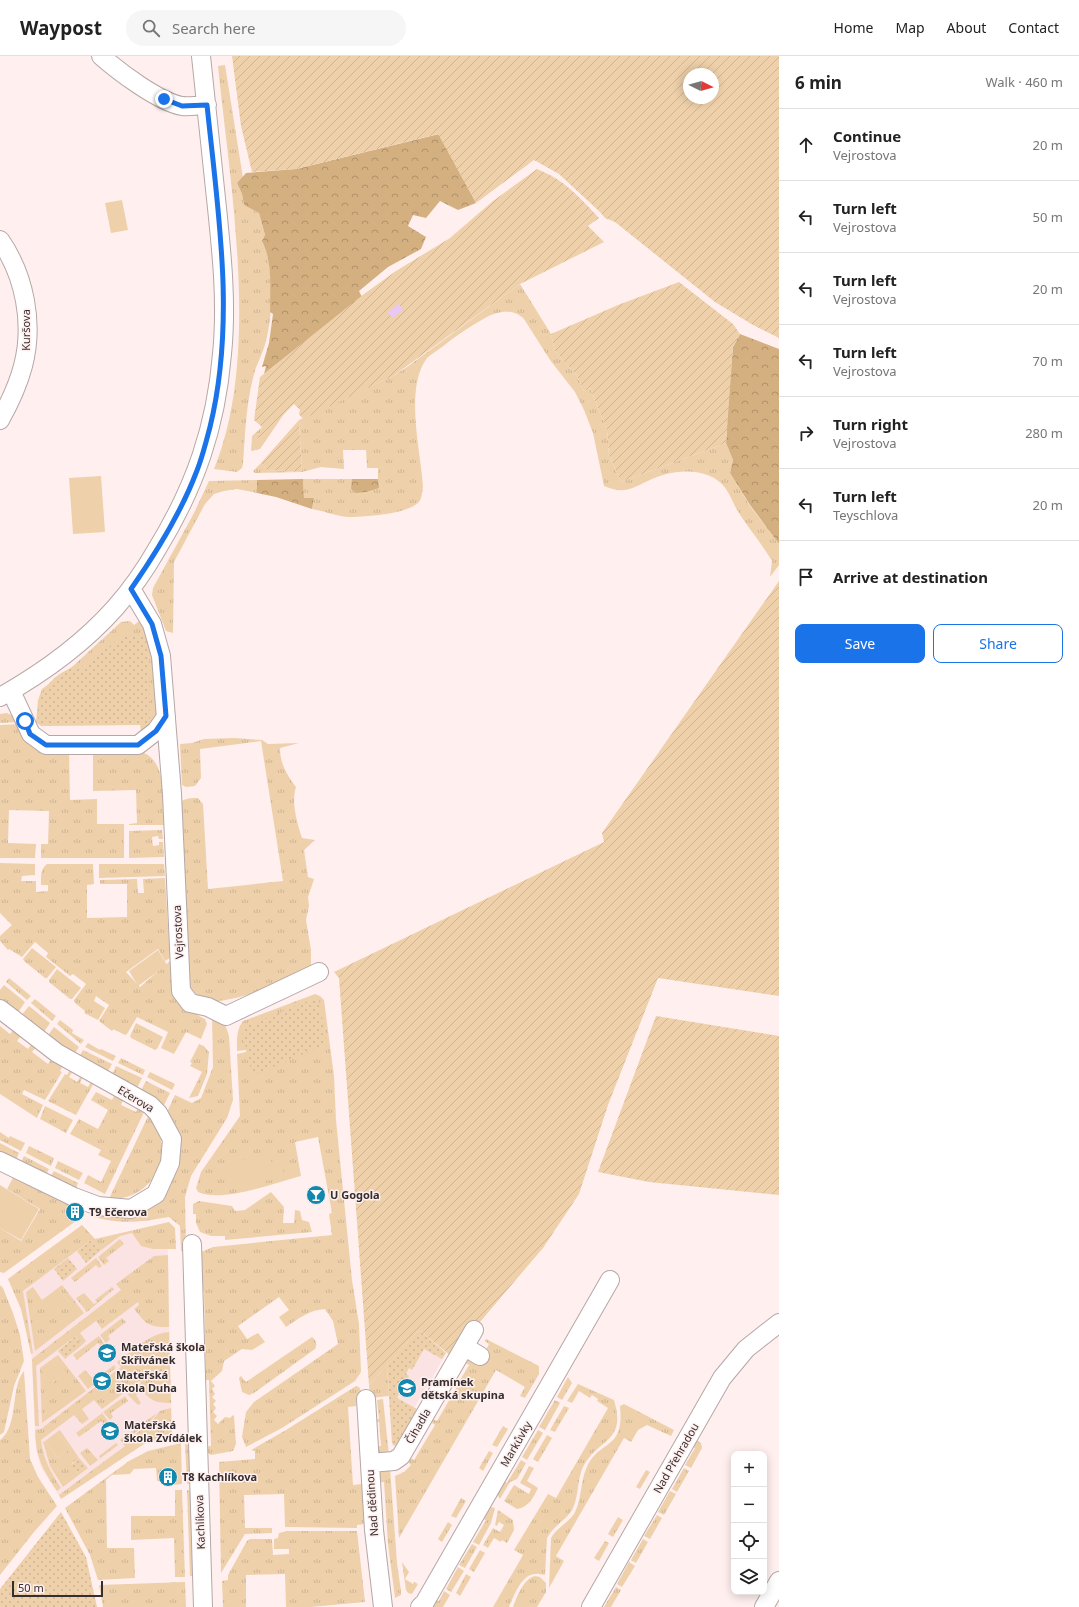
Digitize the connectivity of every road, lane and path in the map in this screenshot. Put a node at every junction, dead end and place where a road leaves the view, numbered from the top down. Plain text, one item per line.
1 (101, 56) edge
2 (201, 56) edge
3 (207, 105) junction
4 (0, 240) edge
5 (0, 420) edge
6 (131, 589) junction
7 (6, 694) edge
8 (166, 716) junction
9 (319, 972) dead end
10 (0, 1010) edge
11 (0, 1161) edge
12 (192, 1244) dead end
13 (610, 1280) dead end
14 (779, 1323) edge
15 (474, 1330) dead end
16 (465, 1347) junction
17 (480, 1356) dead end
18 (366, 1399) dead end
19 (370, 1463) junction
20 (779, 1581) edge
21 (203, 1607) edge
22 (383, 1607) edge
23 (420, 1607) edge
24 (591, 1607) edge
25 (764, 1607) edge

1 - 3 street
2 - 3 street
3 - 6 street
4 - 5 street, Kuršova
6 - 7 street
6 - 8 street, Vejrostova
7 - 8 street
8 - 9 street, Vejrostova
10 - 11 street, Ečerova
12 - 21 street, Kachlíkova
13 - 23 street, Markůvky
14 - 24 street, Nad Přehradou
15 - 16 street, Čihadla
16 - 17 street
16 - 19 street, Čihadla
18 - 19 street, Nad dědinou
19 - 22 street, Nad dědinou
20 - 25 street

